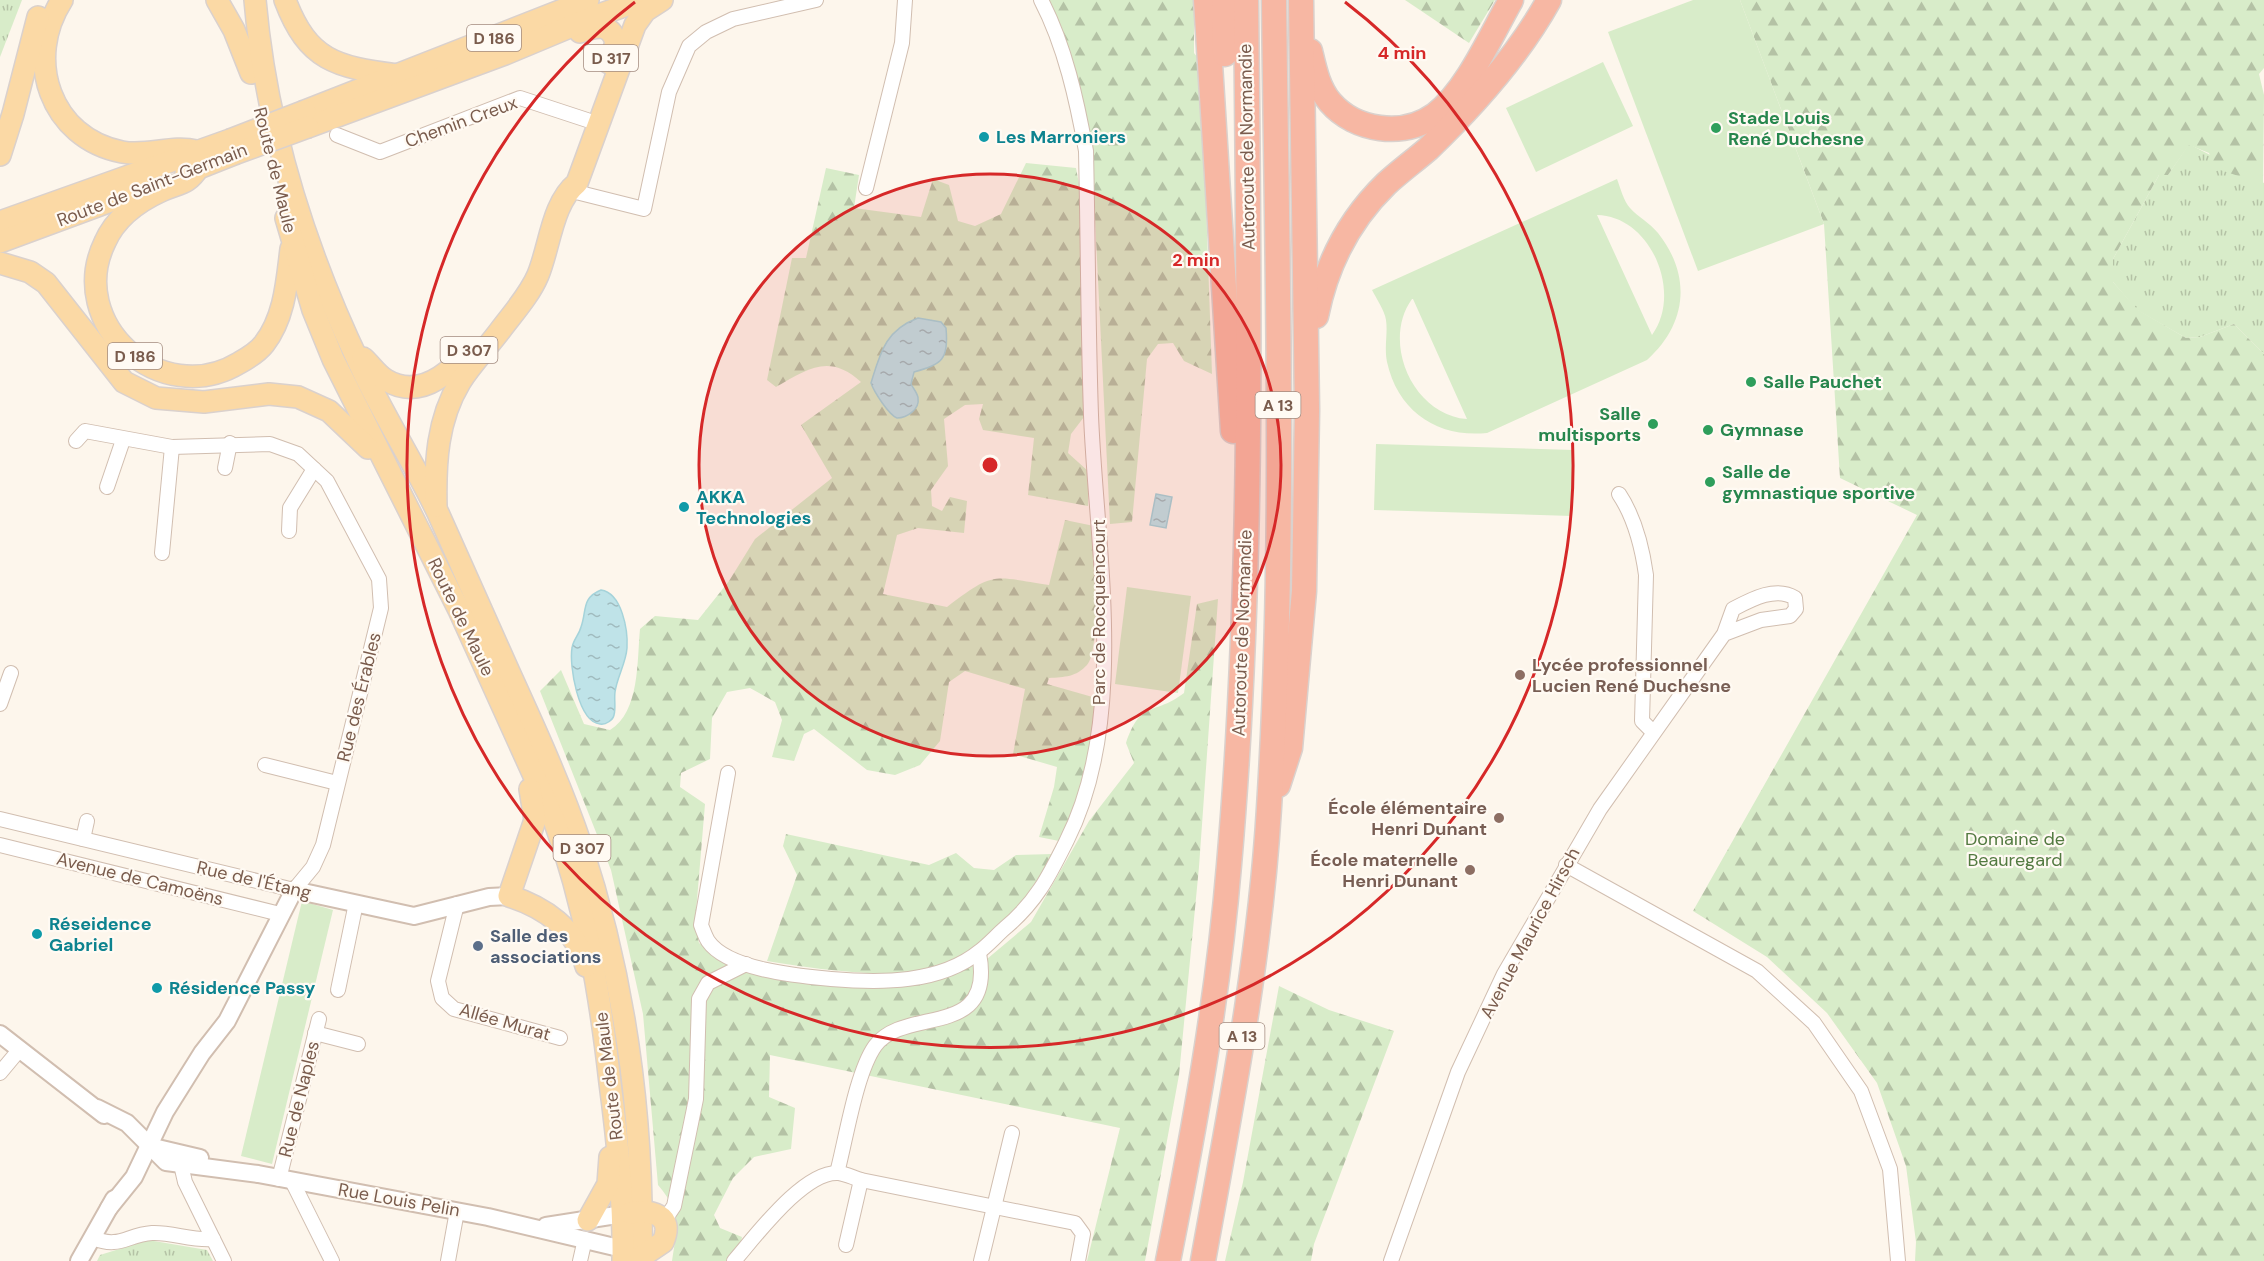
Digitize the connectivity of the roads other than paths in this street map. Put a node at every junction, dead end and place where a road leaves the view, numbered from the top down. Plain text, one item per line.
1 (45, 0) edge
2 (62, 0) edge
3 (217, 0) edge
4 (242, 0) edge
5 (255, 0) edge
6 (285, 0) edge
7 (588, 0) edge
8 (641, 0) edge
9 (662, 0) edge
10 (816, 0) edge
11 (905, 0) edge
12 (1041, 0) edge
13 (1206, 0) edge
14 (1224, 0) edge
15 (1245, 0) edge
16 (1274, 0) edge
17 (1302, 0) edge
18 (1511, 0) edge
19 (1549, 0) edge
20 (505, 54) junction
21 (251, 73) junction
22 (400, 75) junction
23 (307, 119) junction
24 (587, 120) junction
25 (337, 135) dead end
26 (0, 155) edge
27 (197, 160) junction
28 (866, 188) dead end
29 (568, 190) junction
30 (0, 222) edge
31 (552, 231) junction
32 (0, 242) edge
33 (292, 242) junction
34 (1223, 255) junction
35 (0, 263) edge
36 (351, 347) junction
37 (1307, 410) junction
38 (123, 440) junction
39 (76, 441) dead end
40 (230, 443) junction
41 (172, 447) junction
42 (383, 464) junction
43 (225, 468) dead end
44 (314, 469) junction
45 (107, 487) dead end
46 (1247, 491) junction
47 (1619, 494) dead end
48 (436, 510) junction
49 (289, 531) dead end
50 (162, 554) dead end
51 (1724, 634) junction
52 (11, 673) dead end
53 (0, 704) edge
54 (511, 723) junction
55 (1653, 732) junction
56 (265, 765) dead end
57 (728, 773) dead end
58 (338, 783) junction
59 (1269, 810) junction
60 (0, 819) edge
61 (87, 821) dead end
62 (83, 839) junction
63 (0, 845) edge
64 (1566, 865) junction
65 (294, 890) junction
66 (509, 896) junction
67 (356, 903) junction
68 (457, 904) junction
69 (280, 914) junction
70 (979, 953) junction
71 (746, 964) junction
72 (338, 990) dead end
73 (601, 1008) junction
74 (319, 1018) dead end
75 (315, 1033) junction
76 (0, 1034) edge
77 (560, 1038) dead end
78 (358, 1044) dead end
79 (20, 1049) junction
80 (0, 1073) edge
81 (616, 1129) junction
82 (1012, 1133) dead end
83 (148, 1146) junction
84 (180, 1160) junction
85 (837, 1173) junction
86 (285, 1180) junction
87 (861, 1180) junction
88 (995, 1206) junction
89 (457, 1211) junction
90 (633, 1213) junction
91 (664, 1221) junction
92 (586, 1229) junction
93 (93, 1238) junction
94 (213, 1239) junction
95 (846, 1245) dead end
96 (636, 1258) edge
97 (79, 1261) edge
98 (224, 1261) edge
99 (332, 1261) edge
100 (448, 1261) edge
101 (580, 1261) edge
102 (734, 1261) edge
103 (981, 1261) edge
104 (1078, 1261) edge
105 (1168, 1261) edge
106 (1203, 1261) edge
107 (1391, 1261) edge
108 (1898, 1261) edge

1 - 26 main road
2 - 27 main road
3 - 21 main road, D 307
4 - 21 main road, Route de Maule / D 307
5 - 36 main road, Route de Maule / D 307
6 - 22 main road
7 - 22 main road, Route de Saint-Germain / D 186
8 - 20 main road, Route de Saint-Germain / D 186
9 - 29 main road
10 - 29 street
11 - 28 street
12 - 70 street, Parc de Rocquencourt
13 - 34 highway
14 - 34 highway
15 - 46 highway, Autoroute de Normandie / A 13
16 - 59 highway, Autoroute de Normandie / A 13
17 - 18 highway
17 - 37 highway
19 - 37 highway
20 - 23 main road, Route de Saint-Germain / D 186
20 - 24 main road, D 317
21 - 33 main road, Route de Maule / D 307
22 - 23 main road, Route de Saint-Germain / D 186
23 - 27 main road, Route de Saint-Germain / D 186, bridge
24 - 25 street, Chemin Creux
24 - 29 main road, D 317
27 - 30 main road, Route de Saint-Germain / D 186
27 - 32 main road, Route de Saint-Germain / D 186
27 - 33 main road, D 186
29 - 31 main road, D 317
31 - 36 main road, D 307
31 - 48 main road, D 317
33 - 42 main road, Route de Maule / D 307
34 - 46 highway
35 - 42 main road, D 186
36 - 48 main road, Route de Maule / D 307
37 - 59 highway
38 - 39 street, Rue des Érables
38 - 41 street, Rue des Érables
38 - 45 street
40 - 41 street, Rue des Érables
40 - 43 street
40 - 44 street, Rue des Érables
41 - 50 street
42 - 54 main road, Route de Maule / D 307
44 - 49 street
44 - 58 street, Rue des Érables
46 - 105 highway, Autoroute de Normandie / A 13
47 - 55 street
48 - 90 main road, Route de Maule / D 307
51 - 51 street, Avenue Maurice Hirsch
51 - 55 street, Avenue Maurice Hirsch
52 - 53 street
54 - 66 main road
54 - 73 main road, Route de Maule / D 307
55 - 64 street, Avenue Maurice Hirsch
56 - 58 street
57 - 71 street, Parc de Rocquencourt
58 - 65 street, Rue des Érables
59 - 106 highway, Autoroute de Normandie / A 13
60 - 62 street, Rue de l'Étang
61 - 62 street
62 - 65 street, Rue de l'Étang
63 - 69 street, Avenue de Camoëns
64 - 107 street, Avenue Maurice Hirsch
64 - 108 street
65 - 67 street, Rue de l'Étang
65 - 69 street, Rue des Érables
66 - 68 street, Rue de l'Étang
66 - 73 main road
67 - 68 street, Rue de l'Étang
67 - 72 street
68 - 77 street, Allée Murat
69 - 83 street, Rue des Érables
70 - 71 street, Parc de Rocquencourt
70 - 85 street
71 - 91 street
73 - 81 main road, Route de Maule / D 307
74 - 75 street, Rue de Naples
75 - 78 street
75 - 86 street, Rue de Naples
76 - 79 street
79 - 80 street
79 - 83 street
81 - 90 main road, Route de Maule / D 307
81 - 92 main road
82 - 88 street
83 - 84 street, Rue Louis Pelin
83 - 93 street, Rue des Érables
84 - 86 street, Rue Louis Pelin
84 - 94 street
85 - 87 street
85 - 102 street
86 - 89 street, Rue Louis Pelin
86 - 99 street
87 - 88 street
87 - 95 street
88 - 103 street
88 - 104 street
89 - 92 street, Rue Louis Pelin
89 - 100 street
90 - 91 main road
90 - 92 street, Rue Louis Pelin
90 - 96 main road, D 307
91 - 96 main road
92 - 96 street, Rue Louis Pelin
92 - 101 street
93 - 94 street
93 - 97 street, Rue des Érables
94 - 98 street

